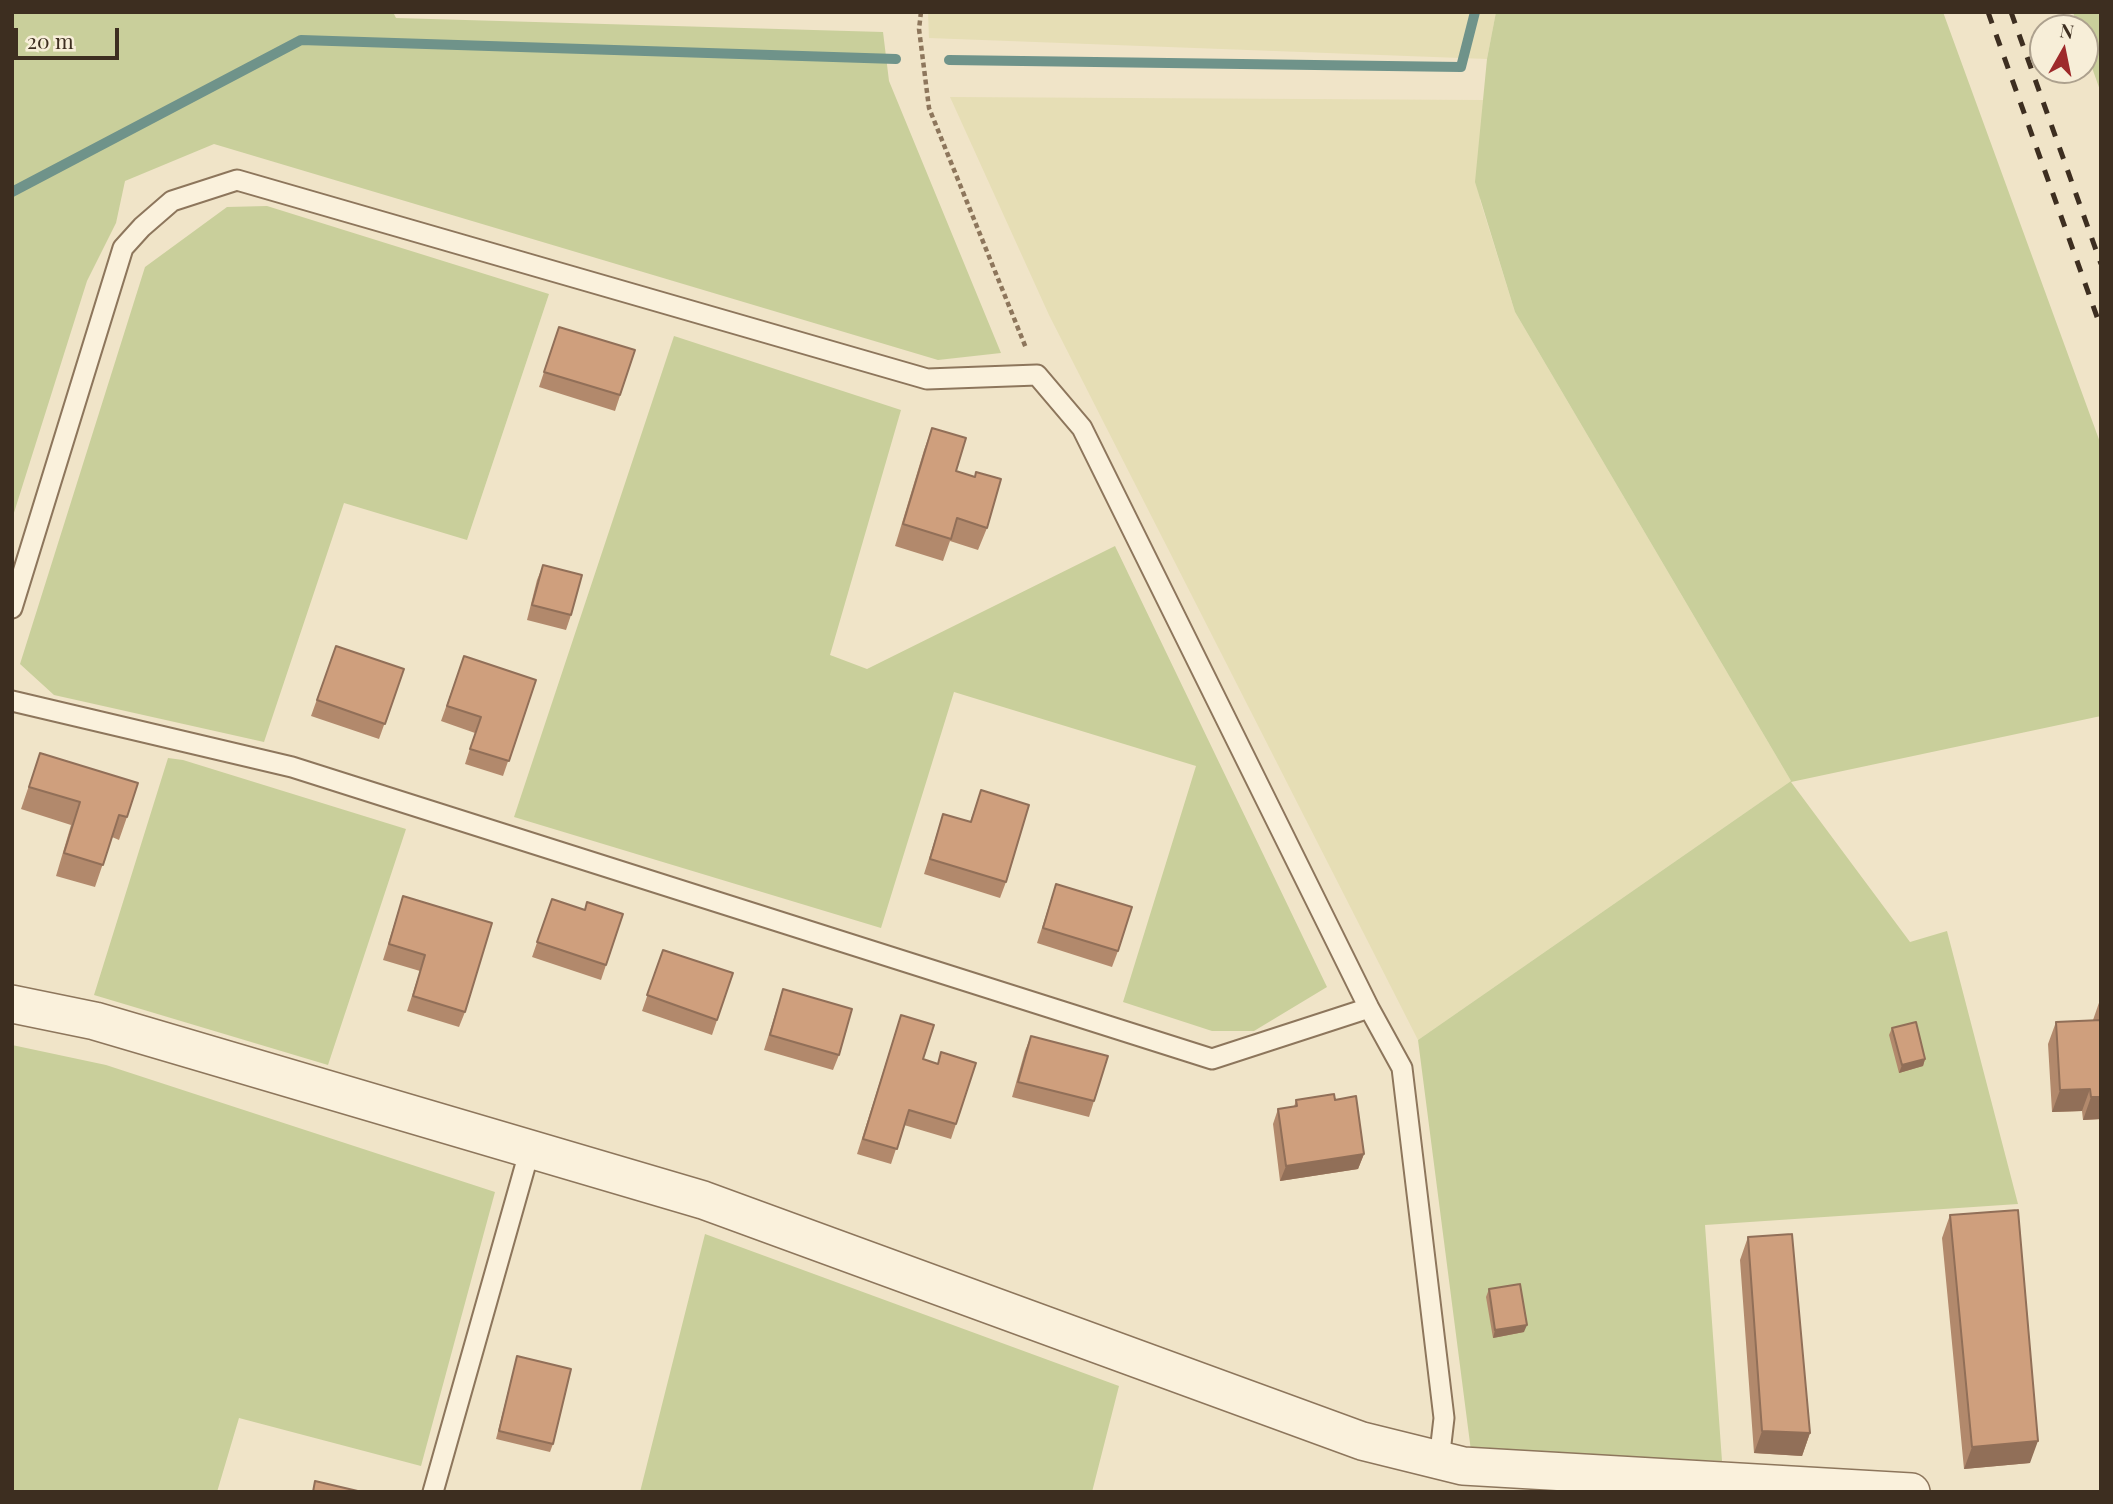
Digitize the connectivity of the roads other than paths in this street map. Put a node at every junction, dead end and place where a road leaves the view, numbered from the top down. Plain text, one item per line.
1 (12, 608) edge
2 (12, 701) edge
3 (12, 1004) edge
4 (1369, 1008) junction
5 (530, 1149) junction
6 (1439, 1461) junction
7 (433, 1492) edge
8 (1911, 1492) edge

1 - 4 lane
2 - 4 lane
3 - 5 street
4 - 6 lane
5 - 6 street
5 - 7 lane
6 - 8 street

